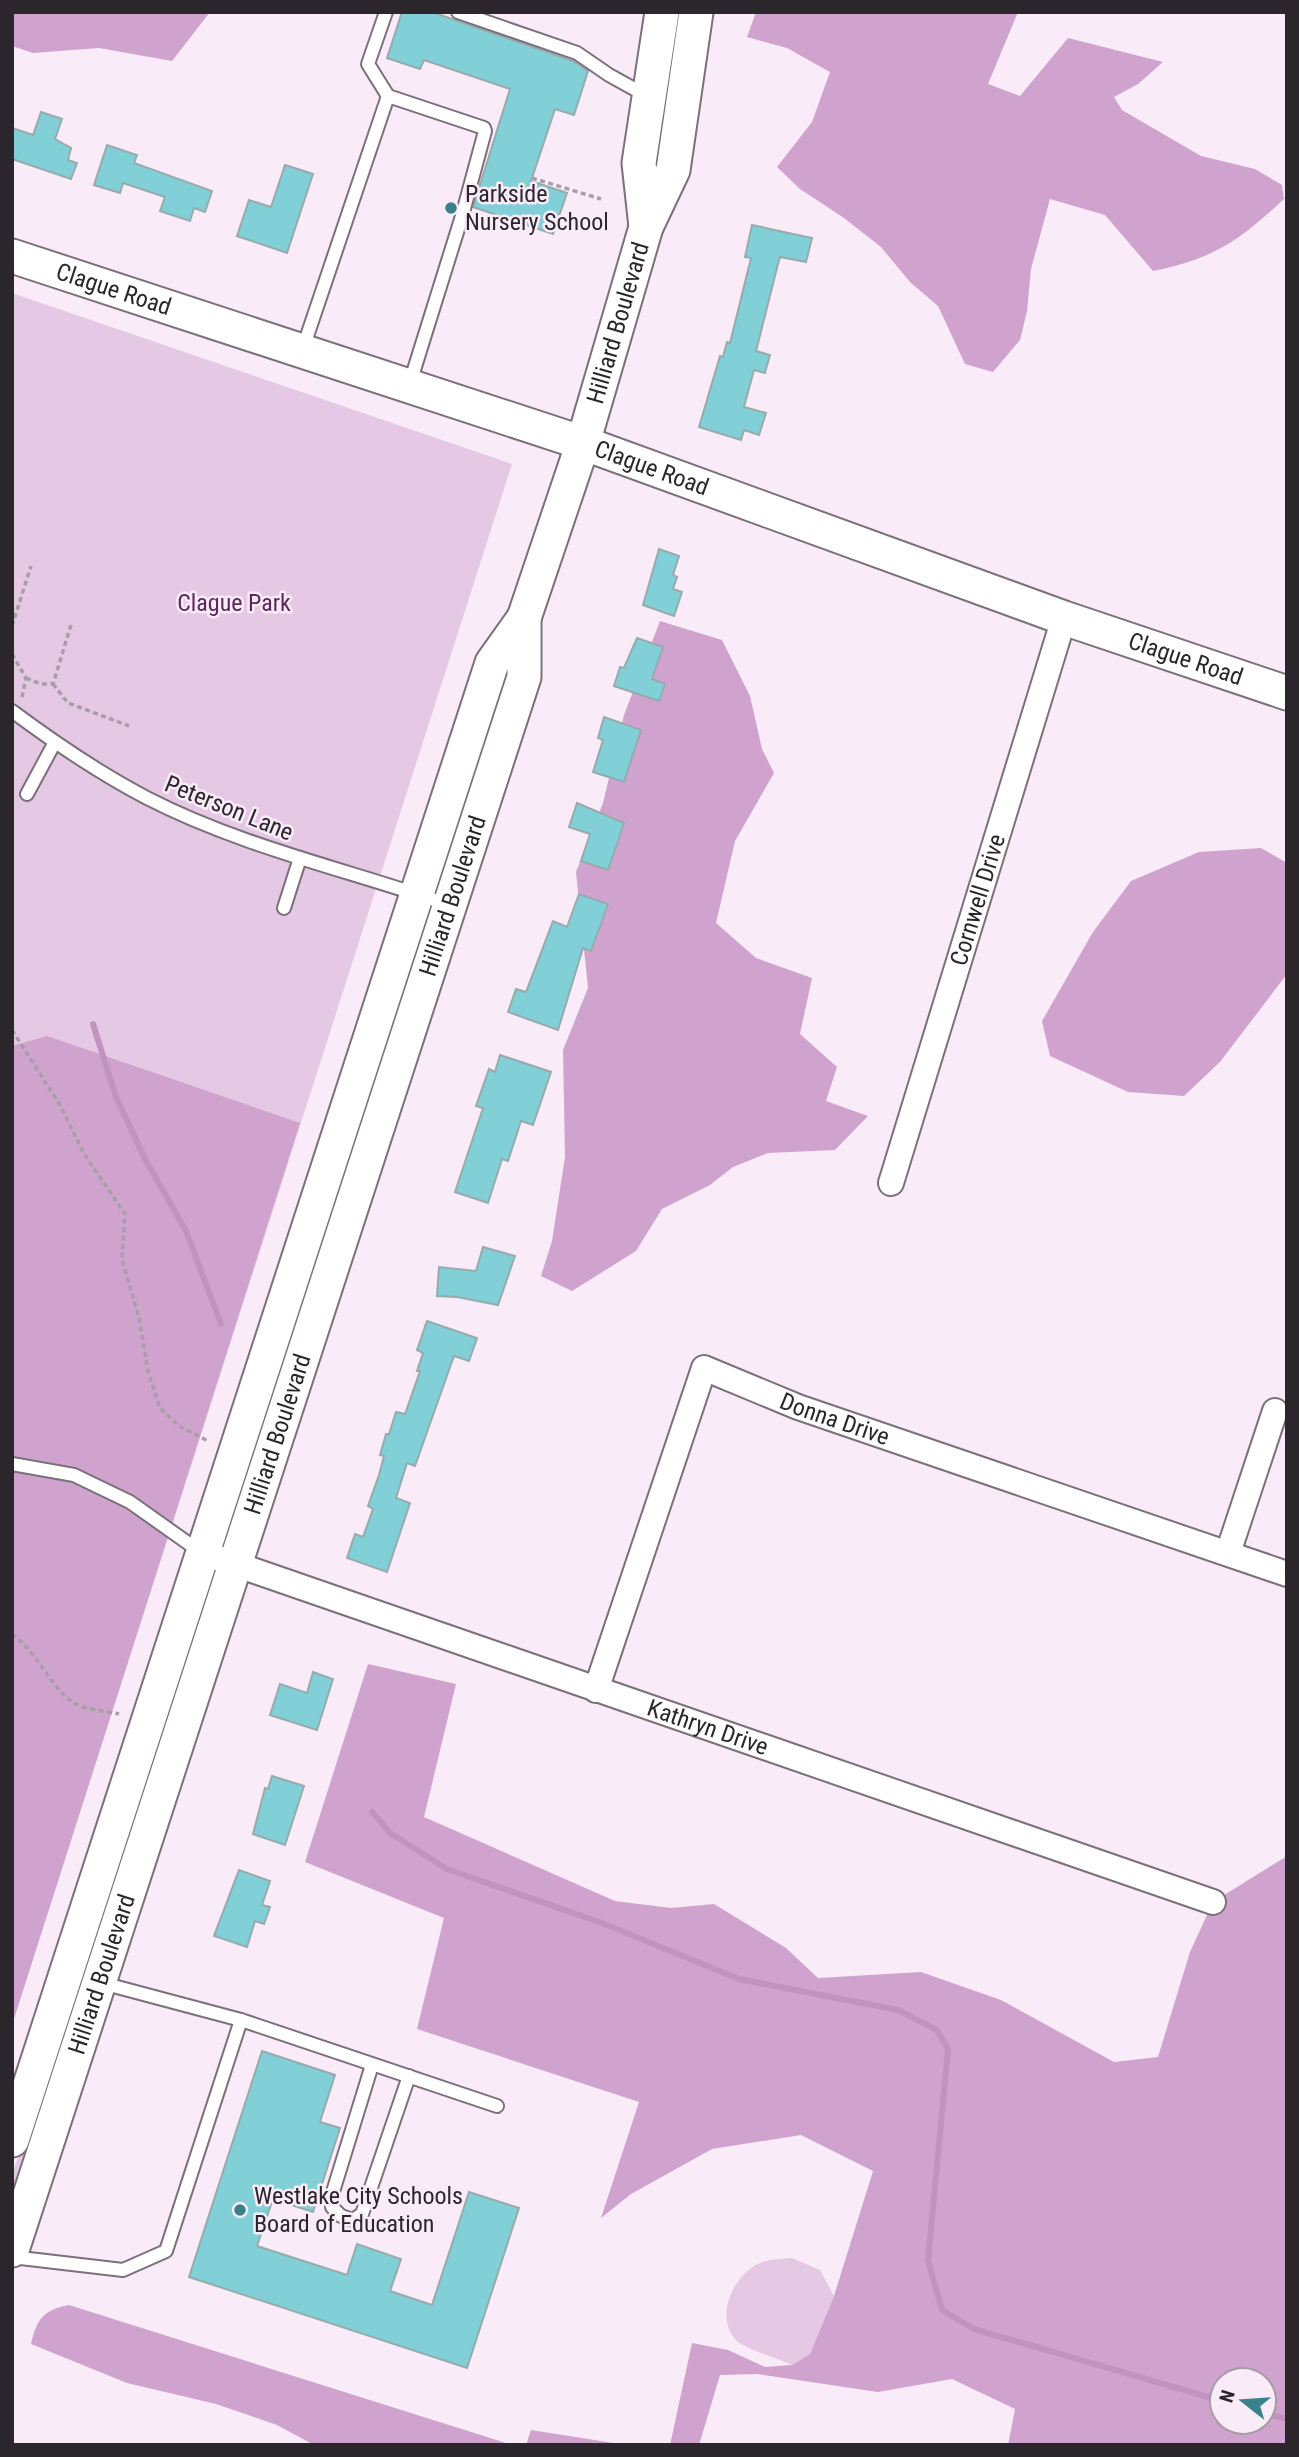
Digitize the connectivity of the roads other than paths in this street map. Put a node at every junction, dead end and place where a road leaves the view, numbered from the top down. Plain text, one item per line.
1 (386, 12) edge
2 (458, 12) edge
3 (662, 12) edge
4 (696, 12) edge
5 (673, 63) junction
6 (387, 96) junction
7 (651, 97) junction
8 (646, 227) junction
9 (12, 256) edge
10 (301, 351) junction
11 (408, 386) junction
12 (583, 443) junction
13 (524, 618) junction
14 (1064, 618) junction
15 (1287, 693) edge
16 (12, 711) edge
17 (55, 742) junction
18 (27, 794) dead end
19 (300, 858) junction
20 (417, 894) junction
21 (449, 905) junction
22 (284, 908) dead end
23 (891, 1183) dead end
24 (1275, 1411) dead end
25 (12, 1464) edge
26 (203, 1553) junction
27 (1228, 1553) junction
28 (235, 1564) junction
29 (1287, 1574) edge
30 (596, 1690) junction
31 (1213, 1902) dead end
32 (83, 1978) junction
33 (241, 2020) junction
34 (372, 2065) junction
35 (409, 2076) junction
36 (497, 2106) dead end
37 (12, 2140) edge
38 (12, 2250) edge
39 (12, 2257) edge

1 - 6 lane
2 - 7 lane
3 - 5 main road, Hilliard Boulevard
4 - 5 main road, Hilliard Boulevard
5 - 7 main road, Hilliard Boulevard
5 - 8 main road, Hilliard Boulevard
6 - 10 lane
6 - 11 lane
7 - 8 main road, Hilliard Boulevard
8 - 12 main road, Hilliard Boulevard
9 - 10 main road, Clague Road
10 - 11 main road, Clague Road
11 - 12 main road, Clague Road
12 - 13 main road, Hilliard Boulevard
12 - 14 main road, Clague Road
13 - 20 main road, Hilliard Boulevard
13 - 21 main road, Hilliard Boulevard
14 - 15 main road, Clague Road
14 - 23 street, Cornwell Drive
16 - 17 lane, Peterson Lane
17 - 18 lane
17 - 19 lane, Peterson Lane
19 - 20 lane, Peterson Lane
19 - 22 lane
20 - 21 lane, Peterson Lane
20 - 26 main road, Hilliard Boulevard
21 - 28 main road, Hilliard Boulevard
24 - 27 street
25 - 26 lane
26 - 28 street, Kathryn Drive
26 - 32 main road, Hilliard Boulevard
27 - 29 street, Donna Drive
27 - 30 street, Donna Drive
28 - 30 street, Kathryn Drive
28 - 32 main road, Hilliard Boulevard
30 - 31 street, Kathryn Drive
32 - 33 lane
32 - 37 main road, Hilliard Boulevard
32 - 38 main road, Hilliard Boulevard
33 - 34 lane
33 - 39 lane
34 - 35 lane
34 - 35 lane
35 - 36 lane

